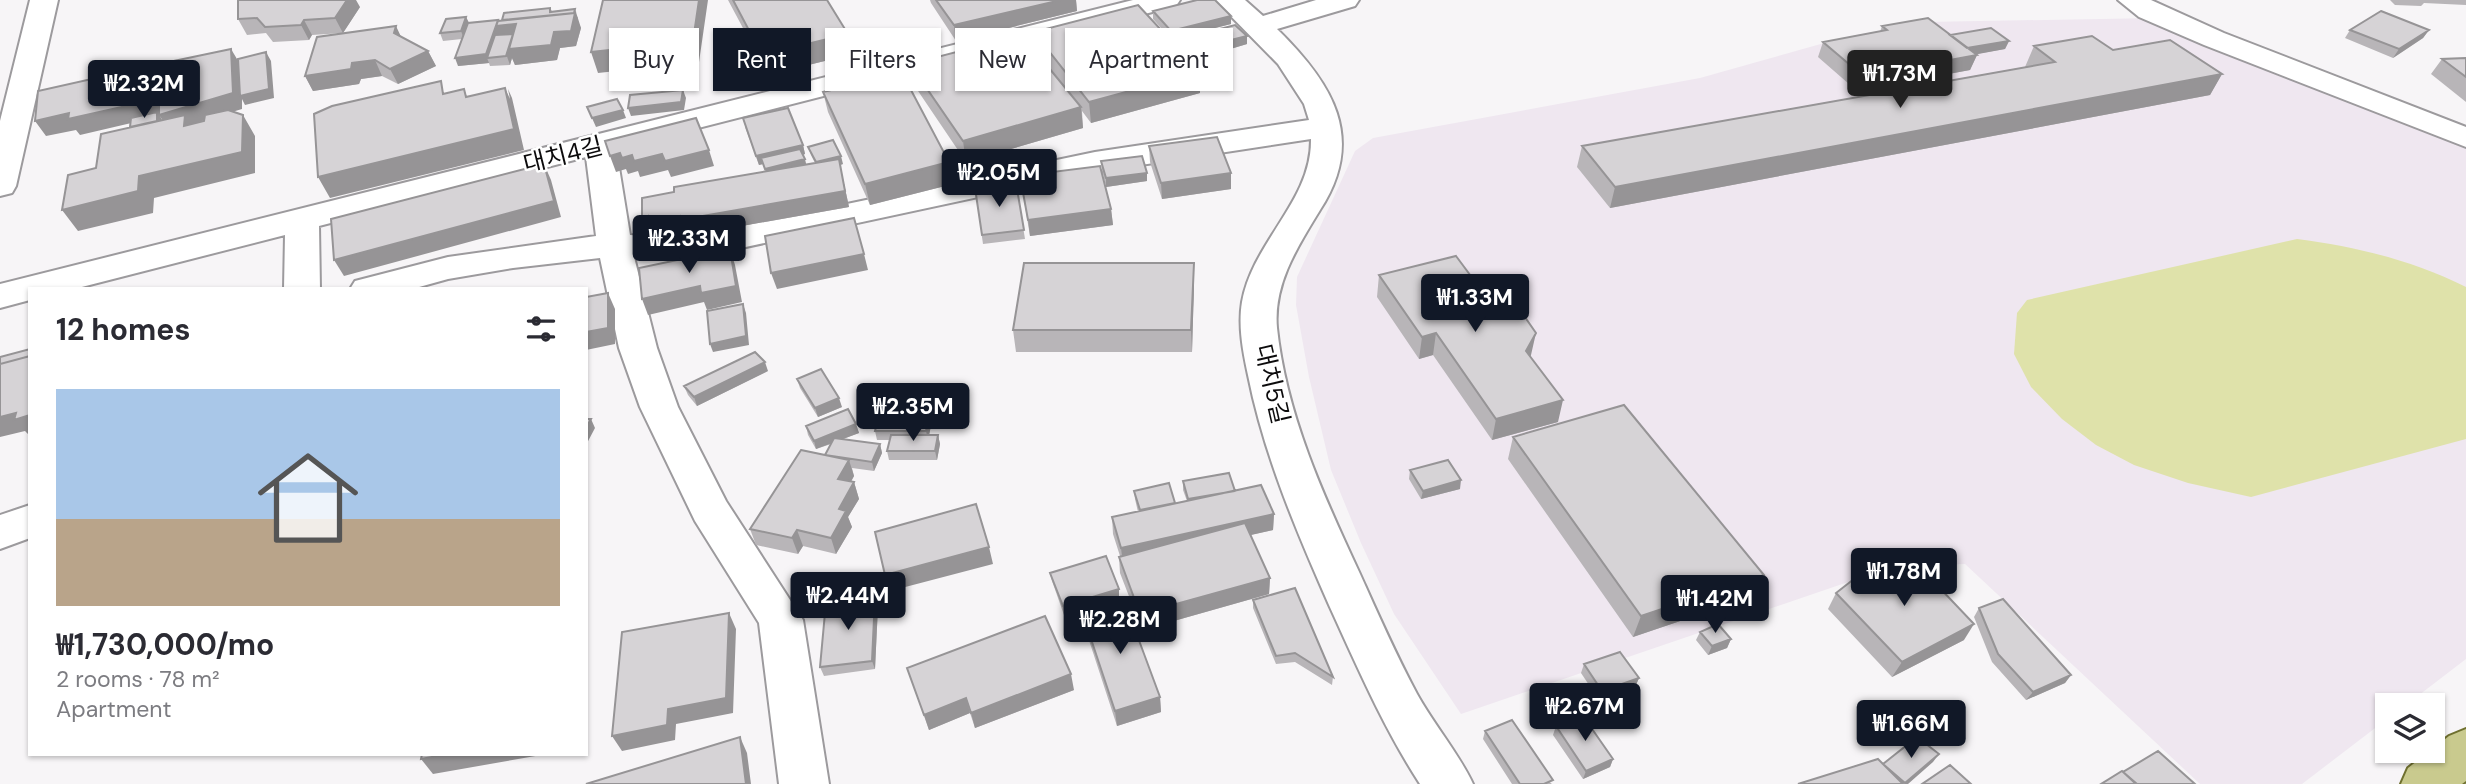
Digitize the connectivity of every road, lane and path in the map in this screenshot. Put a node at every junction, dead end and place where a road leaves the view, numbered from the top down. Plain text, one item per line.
1 (44, 0) edge
2 (1166, 0) edge
3 (1229, 0) edge
4 (1345, 0) edge
5 (2132, 0) edge
6 (1258, 26) junction
7 (2430, 123) junction
8 (1326, 127) junction
9 (2466, 130) edge
10 (2466, 138) edge
11 (600, 145) junction
12 (0, 186) edge
13 (302, 220) junction
14 (614, 245) junction
15 (36, 287) edge
16 (302, 287) edge
17 (376, 287) edge
18 (28, 289) edge
19 (0, 296) edge
20 (28, 522) edge
21 (0, 532) edge
22 (2466, 751) edge
23 (804, 784) edge
24 (1448, 784) edge
25 (2426, 784) edge

1 - 12 street
2 - 11 street, 대치4길
3 - 6 street, 대치5길
4 - 6 street
5 - 7 street
6 - 8 street, 대치5길
7 - 9 street
7 - 10 street
8 - 14 street
8 - 24 street, 대치5길
11 - 13 street, 대치4길
11 - 14 street
13 - 15 street, 대치4길
13 - 16 street
14 - 17 street
14 - 23 street
18 - 19 street, 대치4길
20 - 21 street
22 - 25 main road

